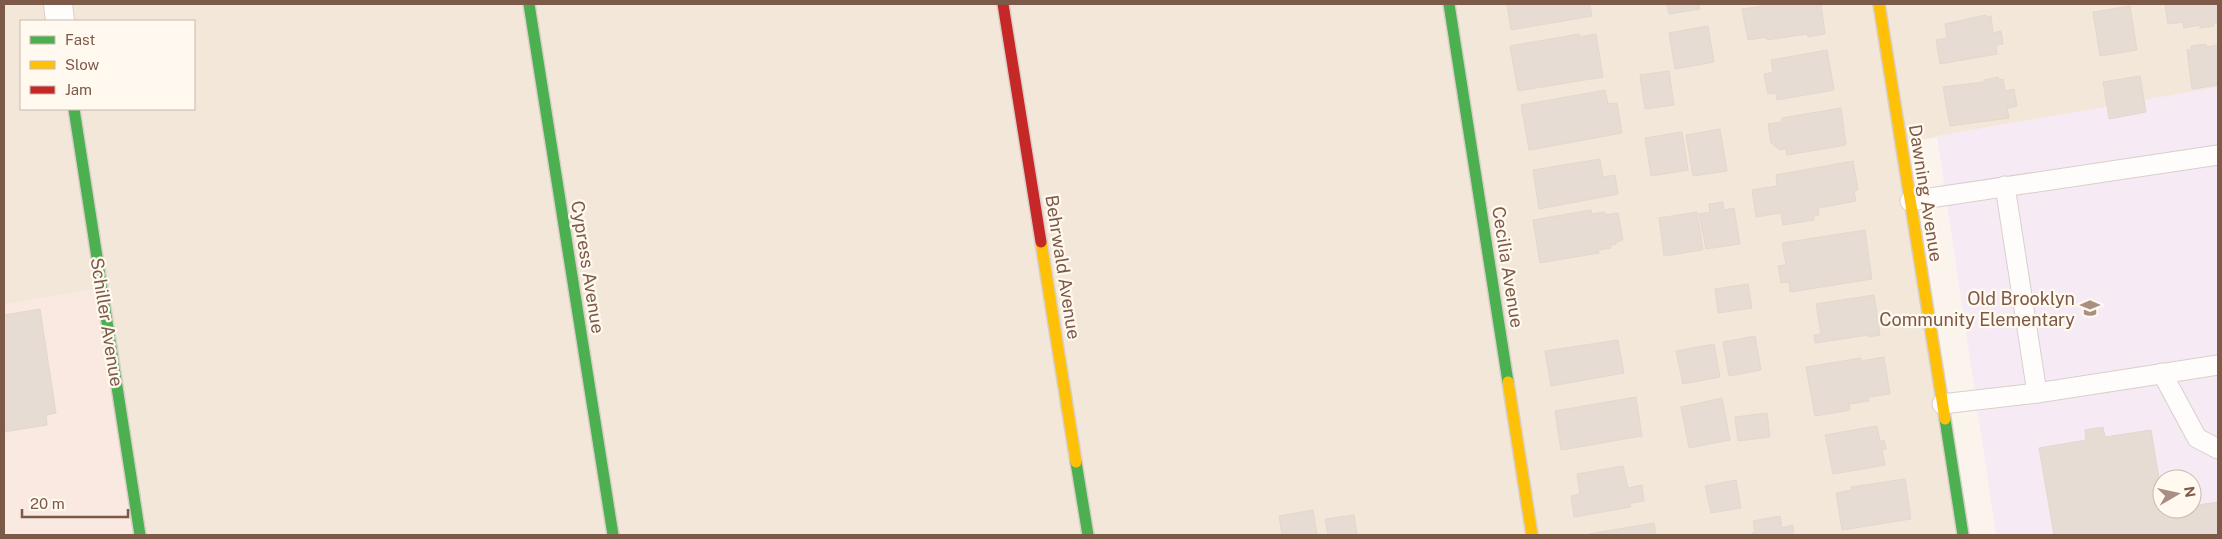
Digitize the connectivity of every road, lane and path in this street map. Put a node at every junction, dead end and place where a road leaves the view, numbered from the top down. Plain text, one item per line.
1 (58, 4) edge
2 (529, 4) edge
3 (1003, 4) edge
4 (1449, 4) edge
5 (1879, 4) edge
6 (60, 20) edge
7 (74, 110) edge
8 (2218, 155) edge
9 (2005, 186) junction
10 (1910, 202) junction
11 (2218, 365) edge
12 (2162, 373) junction
13 (2037, 393) junction
14 (1942, 404) junction
15 (2218, 449) edge
16 (140, 535) edge
17 (613, 535) edge
18 (1088, 535) edge
19 (1532, 535) edge
20 (1963, 535) edge

1 - 6 street
2 - 17 street, Cypress Avenue
3 - 18 street, Behrwald Avenue
4 - 19 street, Cecilia Avenue
5 - 10 street, Dawning Avenue
7 - 16 street, Schiller Avenue
8 - 9 lane
9 - 10 lane
9 - 13 lane
10 - 14 street, Dawning Avenue
11 - 12 lane
12 - 13 lane
12 - 15 lane
13 - 14 lane
14 - 20 street, Dawning Avenue

